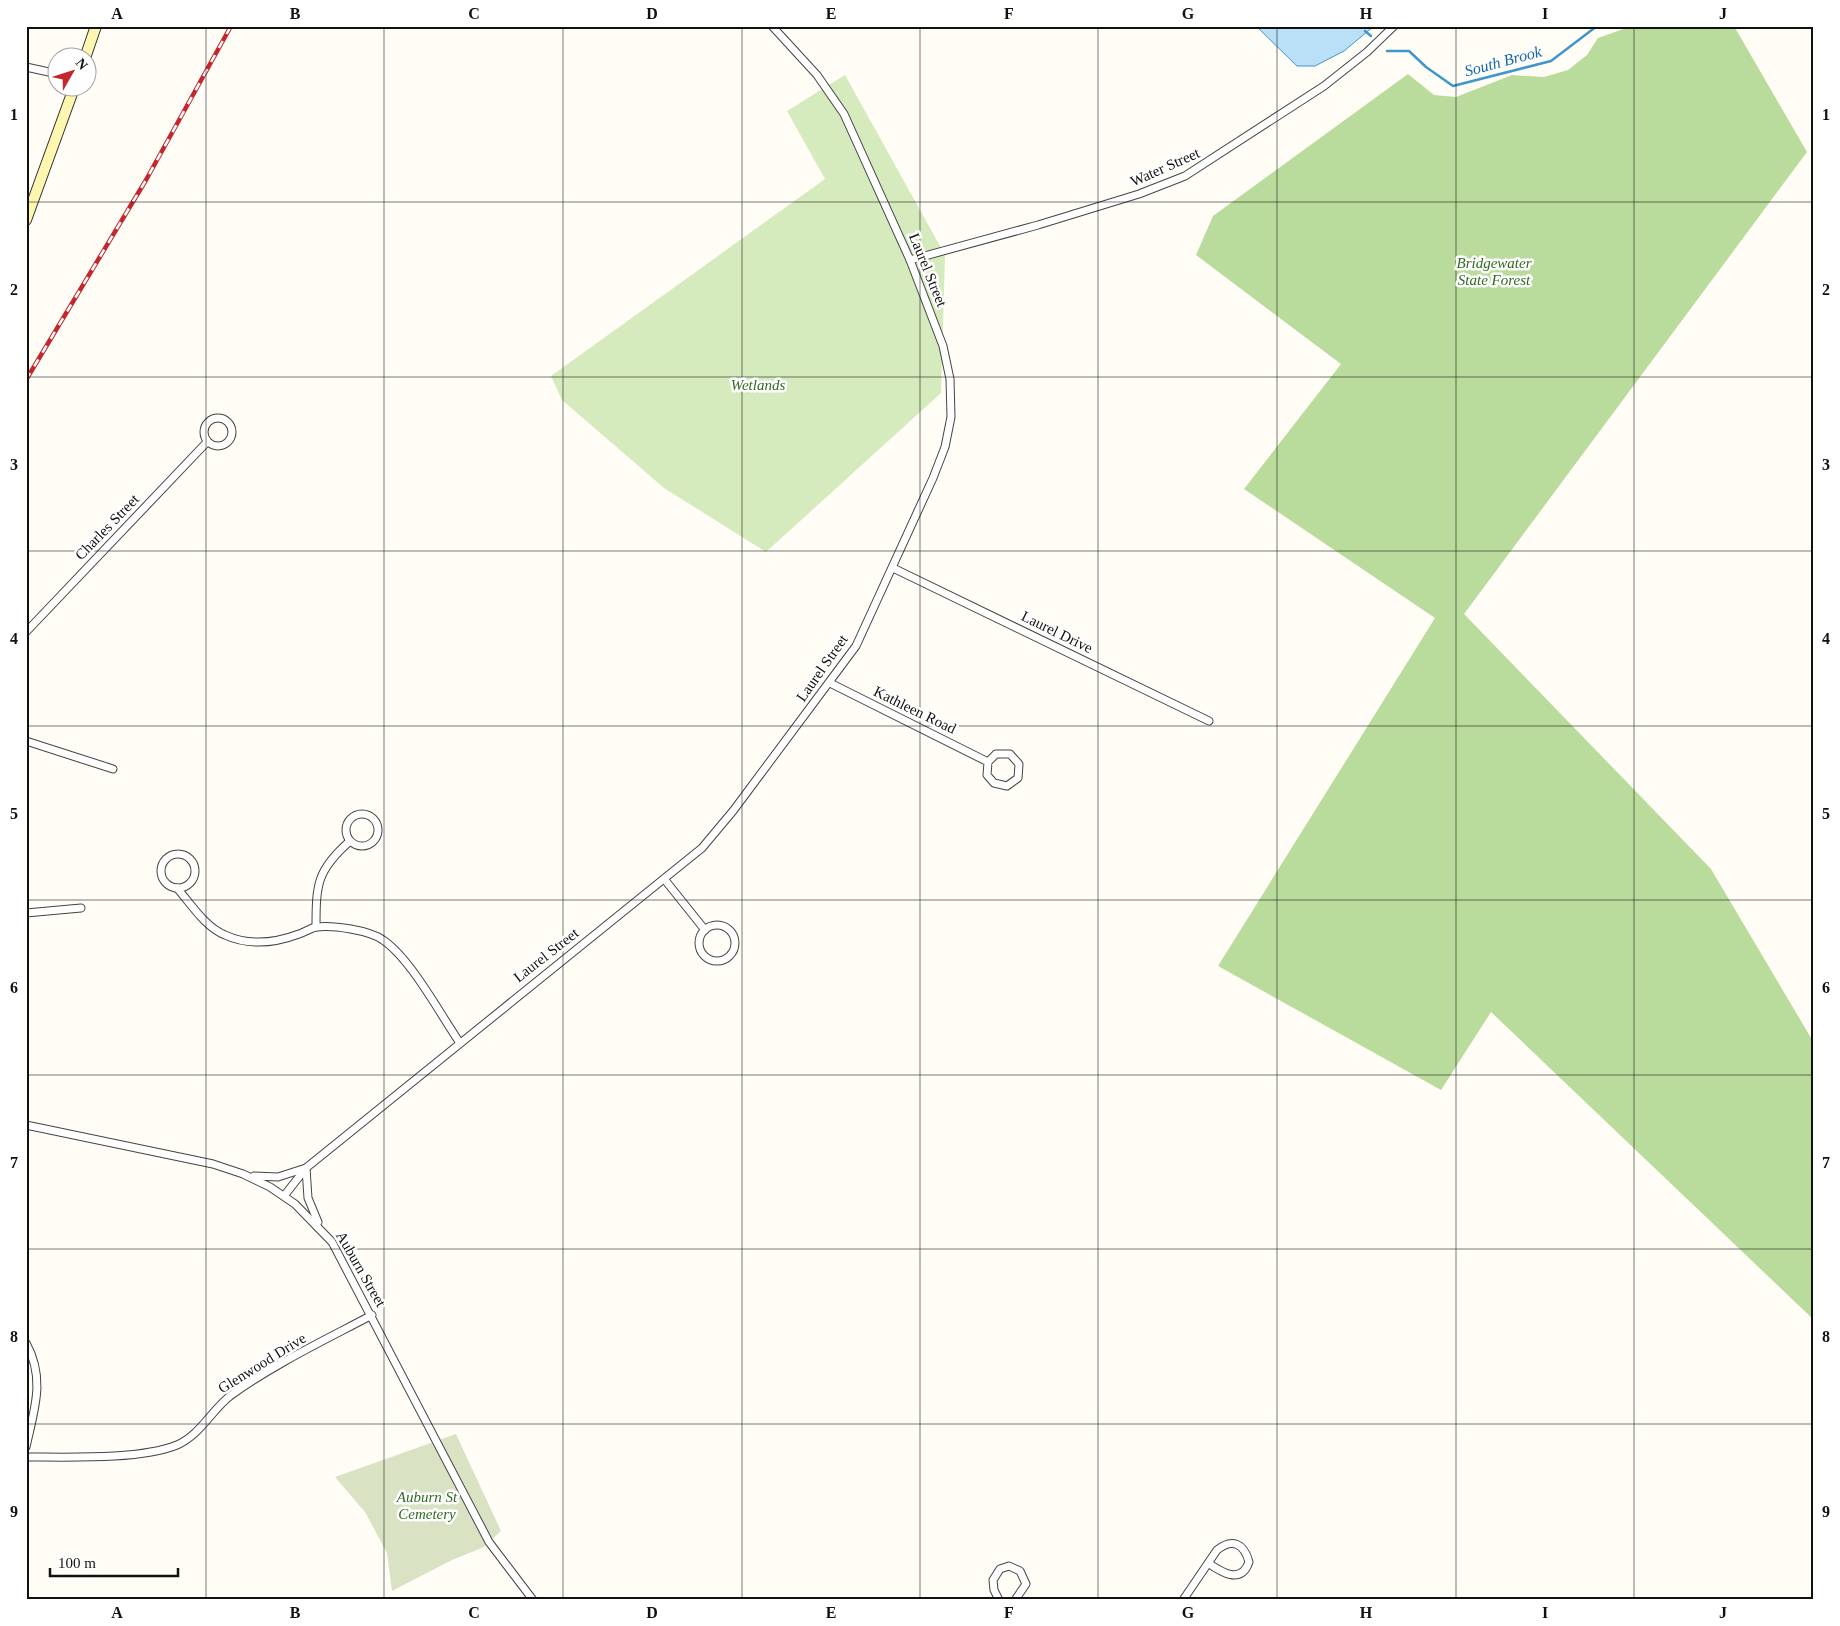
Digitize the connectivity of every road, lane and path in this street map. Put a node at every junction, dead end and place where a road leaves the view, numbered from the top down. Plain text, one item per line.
1 (96, 26) edge
2 (772, 26) edge
3 (1394, 26) edge
4 (88, 48) edge
5 (26, 67) edge
6 (48, 72) edge
7 (70, 98) edge
8 (26, 220) edge
9 (910, 260) junction
10 (207, 442) junction
11 (893, 568) junction
12 (26, 632) edge
13 (830, 683) junction
14 (1209, 721) dead end
15 (26, 741) edge
16 (988, 762) junction
17 (113, 769) dead end
18 (350, 841) junction
19 (665, 880) junction
20 (177, 888) junction
21 (81, 908) dead end
22 (26, 913) edge
23 (316, 927) junction
24 (705, 930) junction
25 (460, 1043) junction
26 (26, 1124) edge
27 (306, 1168) junction
28 (249, 1176) junction
29 (284, 1196) junction
30 (324, 1233) junction
31 (372, 1315) junction
32 (26, 1343) edge
33 (26, 1448) edge
34 (26, 1457) edge
35 (1208, 1563) junction
36 (533, 1600) edge
37 (999, 1600) edge
38 (1014, 1600) edge
39 (1183, 1600) edge

1 - 4 main road
2 - 9 street, Laurel Street
3 - 9 street, Water Street
5 - 6 street
7 - 8 main road
9 - 11 street, Laurel Street
10 - 10 street
10 - 12 street, Charles Street
11 - 13 street, Laurel Street
11 - 14 street, Laurel Drive
13 - 16 street, Kathleen Road
13 - 19 street, Laurel Street
15 - 17 street
16 - 16 street
18 - 18 street
18 - 23 street
19 - 24 street
19 - 25 street, Laurel Street
20 - 20 street
20 - 23 street
21 - 22 street
23 - 25 street
24 - 24 street
25 - 27 street, Laurel Street
26 - 28 street, Auburn Street
27 - 28 street, Laurel Street
27 - 29 street, Laurel Street
27 - 30 street
28 - 29 street, Auburn Street
29 - 30 street, Auburn Street
30 - 31 street, Auburn Street
31 - 34 street, Glenwood Drive
31 - 36 street, Auburn Street
32 - 33 street
35 - 35 street
35 - 39 street
37 - 38 street

